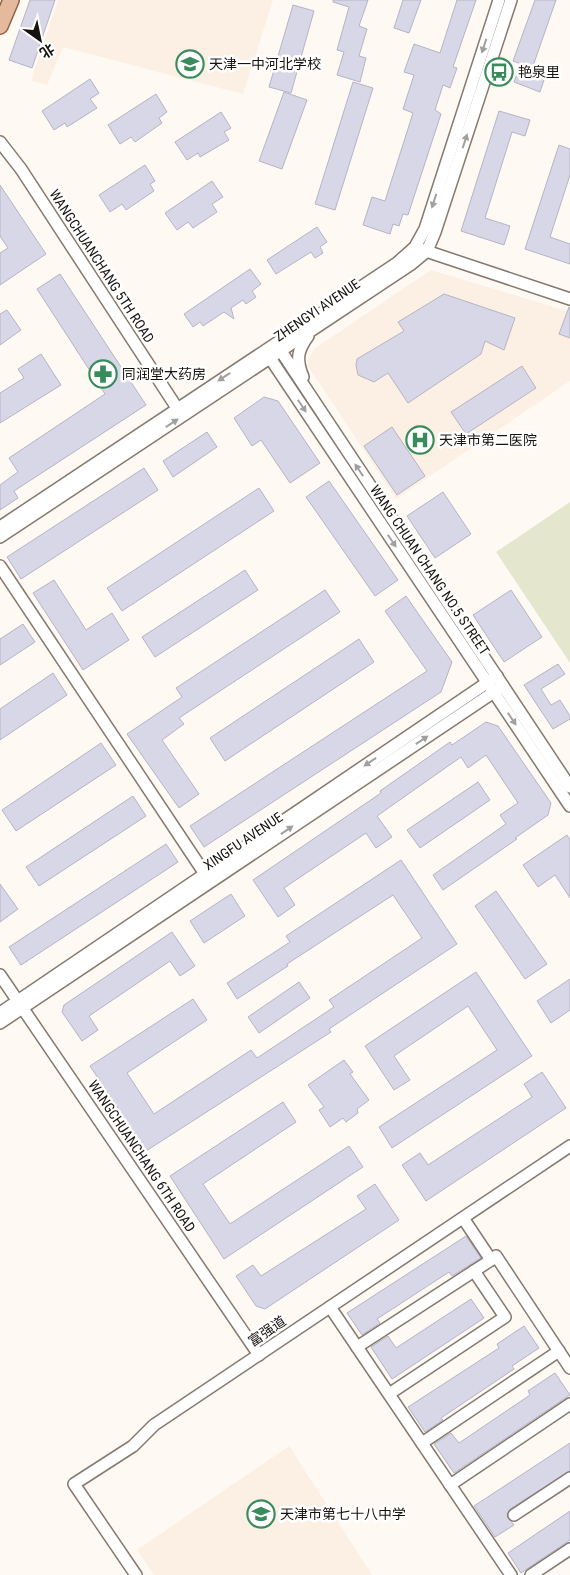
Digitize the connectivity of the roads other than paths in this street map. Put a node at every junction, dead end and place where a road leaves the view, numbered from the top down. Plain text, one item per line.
1 (11, 0) edge
2 (499, 0) edge
3 (511, 0) edge
4 (0, 26) edge
5 (0, 142) edge
6 (416, 247) junction
7 (427, 251) junction
8 (570, 299) edge
9 (311, 326) dead end
10 (278, 347) junction
11 (268, 355) junction
12 (301, 385) dead end
13 (177, 408) junction
14 (0, 527) edge
15 (0, 537) edge
16 (0, 566) edge
17 (495, 684) junction
18 (570, 787) edge
19 (570, 806) edge
20 (207, 878) junction
21 (0, 975) edge
22 (20, 1005) junction
23 (0, 1013) edge
24 (0, 1023) edge
25 (570, 1146) edge
26 (462, 1218) junction
27 (491, 1260) junction
28 (474, 1271) junction
29 (330, 1307) junction
30 (357, 1347) junction
31 (559, 1351) junction
32 (259, 1355) junction
33 (570, 1368) edge
34 (389, 1394) junction
35 (570, 1404) edge
36 (422, 1443) junction
37 (570, 1478) edge
38 (450, 1485) junction
39 (514, 1515) dead end
40 (570, 1549) edge
41 (136, 1575) edge
42 (511, 1575) edge
43 (531, 1575) edge

1 - 4 main road
2 -> 6 street, ZHENGYI AVENUE
7 -> 3 street, ZHENGYI AVENUE
5 - 13 street, WANGCHUANCHANG 5TH ROAD
6 - 7 street
6 - 10 street, ZHENGYI AVENUE
7 - 8 street
7 - 10 street, ZHENGYI AVENUE
9 - 12 street
10 - 11 street, ZHENGYI AVENUE
17 -> 10 street, WANG CHUAN CHANG NO.5 STREET
11 -> 13 street, ZHENGYI AVENUE
15 -> 11 street, ZHENGYI AVENUE
11 -> 17 street, WANG CHUAN CHANG NO.5 STREET
13 - 14 street, ZHENGYI AVENUE
16 - 20 street
17 - 18 street, WANG CHUAN CHANG NO.5 STREET
17 -> 19 street, WANG CHUAN CHANG NO.5 STREET
17 - 20 street, XINGFU AVENUE
20 - 22 street, XINGFU AVENUE
21 - 22 street, WANGCHUANCHANG 6TH ROAD
22 - 23 street, XINGFU AVENUE
22 - 24 street, XINGFU AVENUE
22 - 32 street, WANGCHUANCHANG 6TH ROAD
25 - 26 street, 富强道
26 - 27 street
26 - 29 street, 富强道
27 - 28 street
27 - 31 street
28 - 30 street
28 - 34 street
29 - 30 street
29 - 32 street, 富强道
30 - 34 street
31 - 33 street
31 - 36 street
32 - 41 street, 富强道
34 - 36 street
35 - 38 street
36 - 38 street
37 - 39 street
38 - 42 street
40 - 43 street

